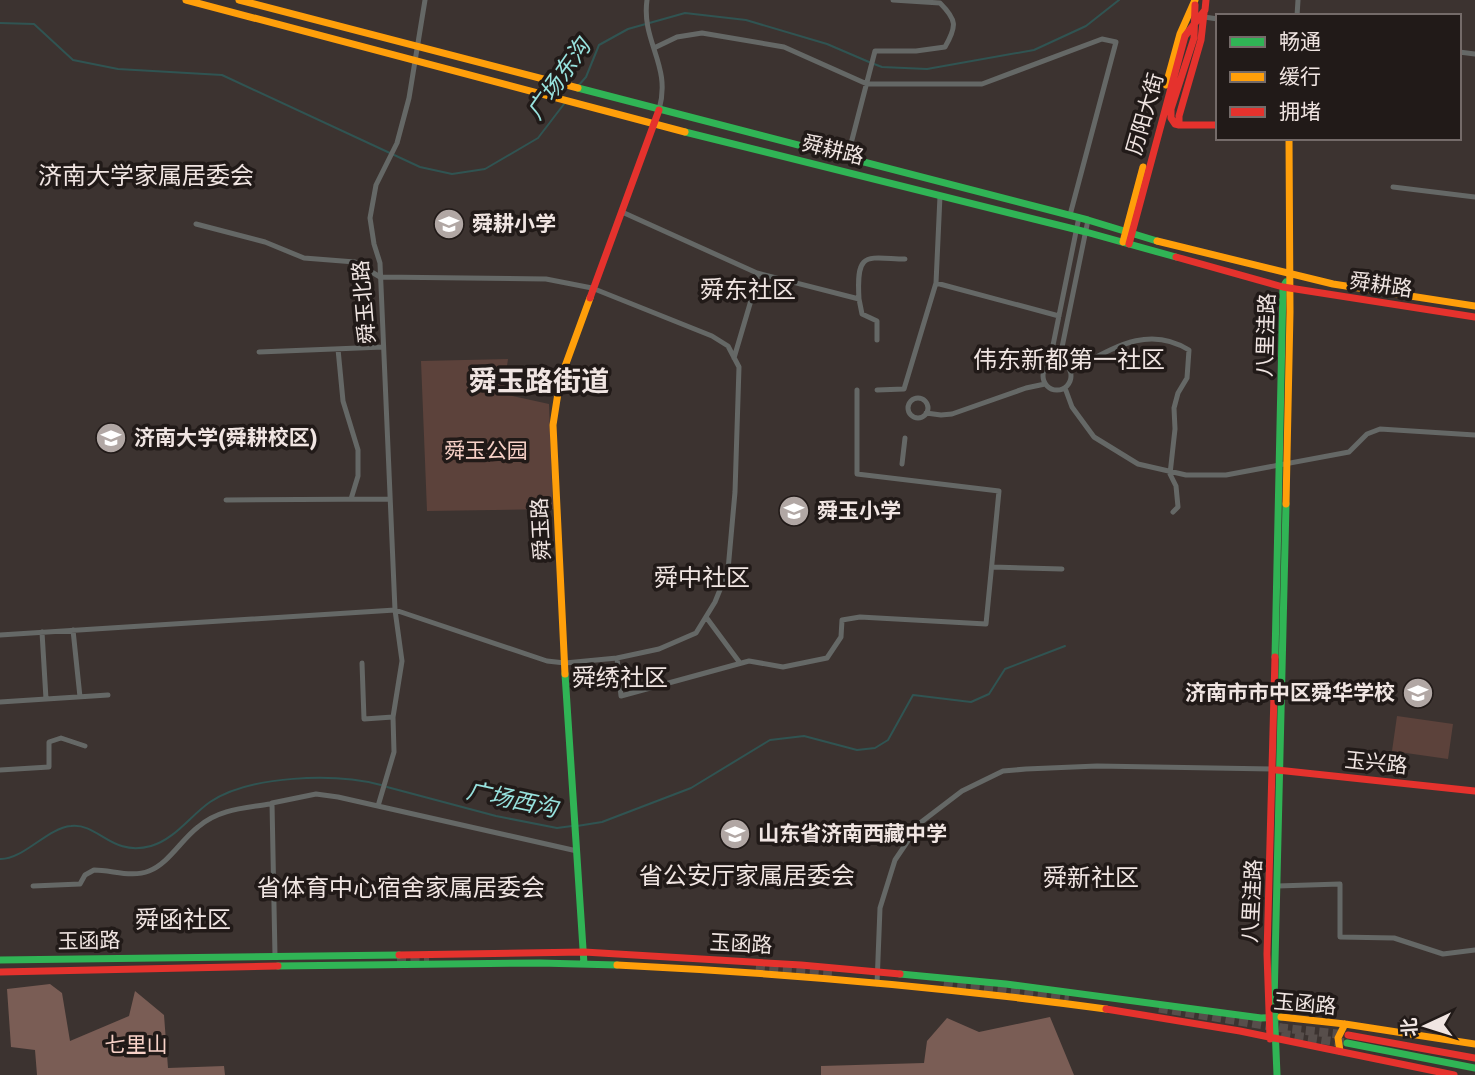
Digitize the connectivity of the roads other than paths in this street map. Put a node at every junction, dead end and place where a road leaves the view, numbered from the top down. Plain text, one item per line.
1 (186, 0) edge
2 (239, 0) edge
3 (425, 0) edge
4 (648, 0) edge
5 (893, 0) edge
6 (1206, 0) edge
7 (1195, 2) edge
8 (1205, 13) junction
9 (1216, 18) edge
10 (1195, 22) junction
11 (417, 47) junction
12 (654, 48) junction
13 (415, 60) junction
14 (867, 84) junction
15 (659, 110) junction
16 (655, 124) junction
17 (1179, 125) junction
18 (1216, 125) edge
19 (1289, 140) edge
20 (846, 159) junction
21 (1392, 187) dead end
22 (940, 196) junction
23 (1475, 197) edge
24 (622, 212) junction
25 (1075, 216) junction
26 (1088, 220) junction
27 (196, 224) dead end
28 (1076, 230) junction
29 (1086, 232) junction
30 (1129, 233) junction
31 (1126, 243) junction
32 (905, 259) dead end
33 (757, 272) junction
34 (1290, 274) junction
35 (380, 277) junction
36 (936, 283) junction
37 (593, 288) junction
38 (1287, 288) junction
39 (859, 299) junction
40 (1475, 306) edge
41 (1059, 316) junction
42 (1475, 317) edge
43 (877, 340) dead end
44 (383, 347) junction
45 (338, 349) junction
46 (259, 352) dead end
47 (734, 358) junction
48 (1059, 362) junction
49 (1049, 365) junction
50 (1070, 370) junction
51 (1045, 384) junction
52 (1065, 388) junction
53 (904, 389) junction
54 (857, 390) dead end
55 (877, 390) dead end
56 (910, 402) junction
57 (926, 413) junction
58 (1475, 435) edge
59 (905, 438) dead end
60 (1282, 463) junction
61 (902, 464) dead end
62 (1170, 471) junction
63 (351, 499) junction
64 (390, 499) junction
65 (226, 500) dead end
66 (1173, 512) dead end
67 (992, 566) junction
68 (1062, 569) dead end
69 (395, 610) junction
70 (706, 617) junction
71 (73, 630) junction
72 (42, 632) junction
73 (0, 635) edge
74 (617, 658) junction
75 (362, 663) dead end
76 (565, 663) junction
77 (740, 663) junction
78 (108, 695) dead end
79 (80, 697) junction
80 (46, 699) junction
81 (0, 702) edge
82 (393, 718) junction
83 (85, 746) dead end
84 (0, 770) edge
85 (1277, 770) junction
86 (1475, 791) edge
87 (270, 804) dead end
88 (378, 806) junction
89 (577, 850) junction
90 (33, 886) dead end
91 (1277, 886) junction
92 (1475, 950) edge
93 (584, 952) junction
94 (275, 956) junction
95 (0, 960) edge
96 (584, 964) junction
97 (0, 972) edge
98 (878, 972) junction
99 (877, 984) junction
100 (1271, 1018) junction
101 (1345, 1024) junction
102 (1272, 1036) junction
103 (1347, 1039) tunnel mouth
104 (1475, 1044) edge
105 (1340, 1051) junction
106 (1422, 1052) junction
107 (1475, 1053) edge
108 (1475, 1058) edge
109 (1475, 1068) edge
110 (1475, 1074) edge
111 (1275, 1075) edge
112 (1454, 1075) edge

1 - 13 main road, 舜耕路
2 - 11 main road, 舜耕路
3 - 11 street, 舜玉北路
4 - 12 street
5 - 14 street
6 - 8 main road
7 - 10 main road
7 - 30 main road, 历阳大街
8 - 9 street
8 - 10 main road, 历阳大街
8 - 17 main road
10 - 17 main road
10 - 30 main road, 历阳大街
11 - 13 street, 舜玉北路
11 - 15 main road, 舜耕路
12 - 14 street
12 - 15 street
13 - 16 main road, 舜耕路
13 - 35 street, 舜玉北路
14 - 20 street
14 - 25 street
15 - 16 main road, 舜玉路
15 - 20 main road, 舜耕路
16 - 22 main road, 舜耕路
16 - 24 main road, 舜玉路
17 - 18 main road
19 - 34 main road
20 - 25 main road, 舜耕路
21 - 23 street
22 - 28 main road, 舜耕路
22 - 36 street
24 - 33 street
24 - 37 main road, 舜玉路
25 - 26 main road, 舜耕路
25 - 28 street
26 - 29 street
26 - 30 main road, 舜耕路
27 - 35 street
28 - 29 main road, 舜耕路
28 - 41 street
29 - 31 main road, 舜耕路
29 - 48 street
30 - 31 main road, 历阳大街
30 - 34 main road, 舜耕路
31 - 38 main road, 舜耕路
32 - 39 street
33 - 39 street
33 - 47 street
34 - 38 main road, 八里洼路
34 - 40 main road, 舜耕路
35 - 37 street
35 - 44 street, 舜玉北路
36 - 41 street
36 - 53 street
37 - 47 street
37 - 76 main road, 舜玉路
38 - 42 main road, 舜耕路
38 - 60 main road, 八里洼路
39 - 43 street
41 - 49 street
44 - 45 street
44 - 64 street, 舜玉北路
45 - 46 street
45 - 63 street
47 - 70 street
48 - 49 street
48 - 50 street
49 - 51 street
50 - 52 street
50 - 62 street
51 - 52 street
51 - 57 street
52 - 62 street
53 - 55 street
53 - 56 street
54 - 67 street
56 - 57 street
56 - 57 street
58 - 60 street
59 - 61 street
60 - 62 street
60 - 85 main road, 八里洼路
62 - 66 street
63 - 64 street
63 - 65 street
64 - 69 street, 舜玉北路
67 - 68 street
67 - 77 street
69 - 71 street
69 - 76 street
69 - 82 street, 舜玉北路
70 - 74 street
70 - 77 street
71 - 72 street
71 - 79 street
72 - 73 street
72 - 80 street
74 - 76 street
74 - 77 street
75 - 82 street
76 - 89 main road, 舜玉路
78 - 79 street
79 - 80 street
80 - 81 street
82 - 88 street, 舜玉北路
83 - 84 street
85 - 86 main road, 玉兴路
85 - 91 main road, 八里洼路
85 - 98 street
85 - 100 main road, 八里洼路
87 - 90 street
88 - 89 street
88 - 94 street
89 - 93 main road, 舜玉路
91 - 92 street
91 - 100 main road, 八里洼路
93 - 94 main road, 玉函路
93 - 96 main road, 舜玉路
93 - 98 main road, 玉函路
94 - 95 main road, 玉函路
96 - 97 main road, 玉函路
96 - 99 main road, 玉函路
98 - 99 street
98 - 100 main road, 玉函路
99 - 102 main road, 玉函路
100 - 101 main road, 玉函路
100 - 102 main road, 八里洼路
101 - 104 main road, 玉函路
101 - 105 main road
102 - 105 main road, 玉函路
102 - 111 main road, 八里洼路
103 - 106 main road
105 - 112 main road, 玉函路
106 - 107 main road
106 - 108 main road
106 - 109 main road
106 - 110 main road

